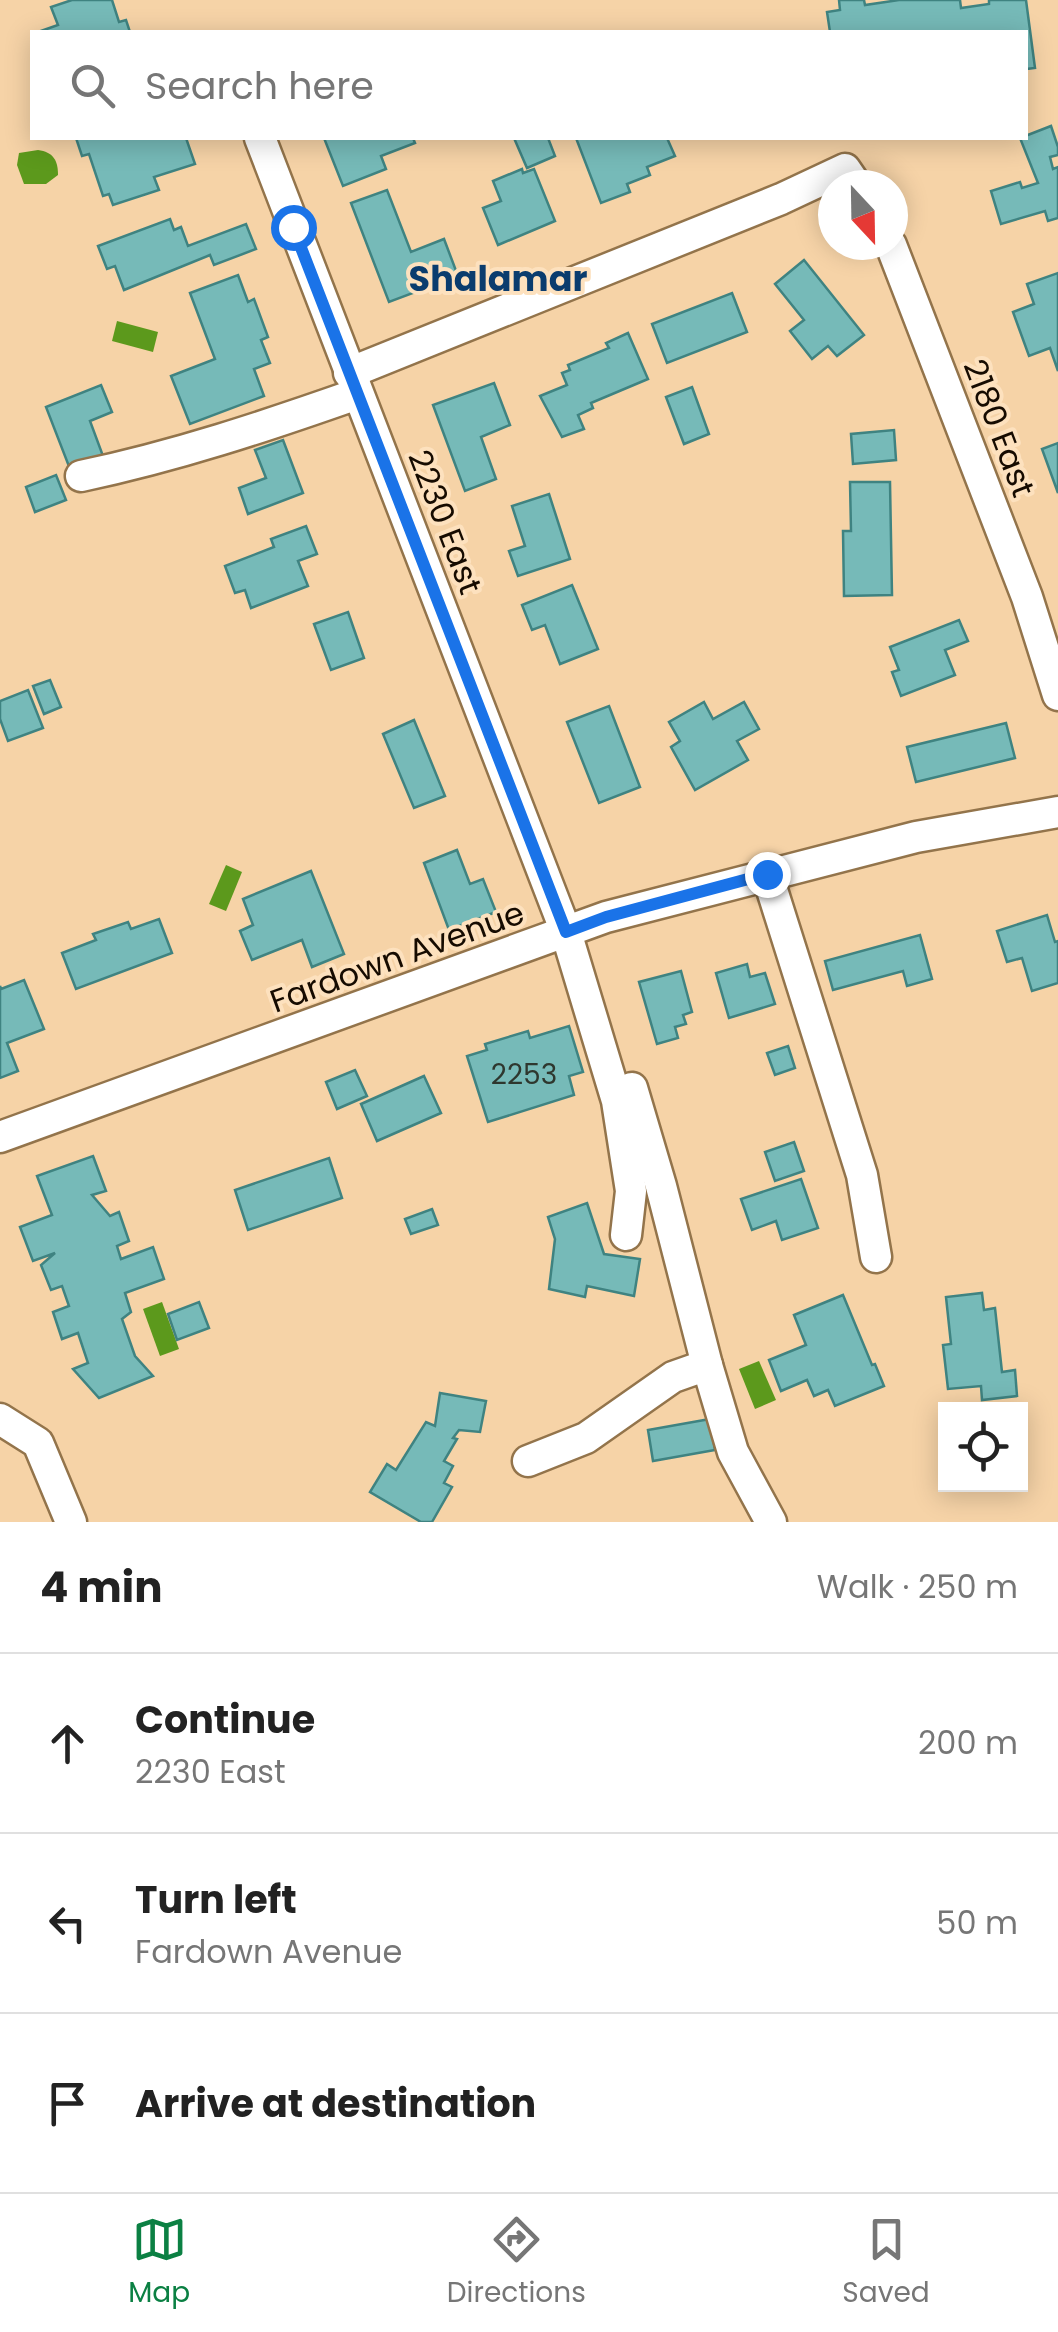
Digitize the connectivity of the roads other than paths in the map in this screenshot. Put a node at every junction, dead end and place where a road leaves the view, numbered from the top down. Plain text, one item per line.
1 (261, 140) edge
2 (818, 187) edge
3 (897, 260) edge
4 (353, 384) junction
5 (81, 476) dead end
6 (1058, 695) edge
7 (1058, 812) edge
8 (767, 874) junction
9 (574, 929) junction
10 (0, 1137) edge
11 (626, 1235) dead end
12 (876, 1257) dead end
13 (707, 1365) junction
14 (0, 1418) edge
15 (528, 1461) dead end
16 (71, 1522) edge
17 (770, 1522) edge

1 - 4 street, 2230 East
2 - 4 street
3 - 6 street, 2180 East
4 - 5 street
4 - 9 street, 2230 East
7 - 8 street, Fardown Avenue
8 - 9 street, Fardown Avenue
8 - 12 street
9 - 10 street, Fardown Avenue
9 - 11 street
9 - 13 street
13 - 15 street
13 - 17 street
14 - 16 street

